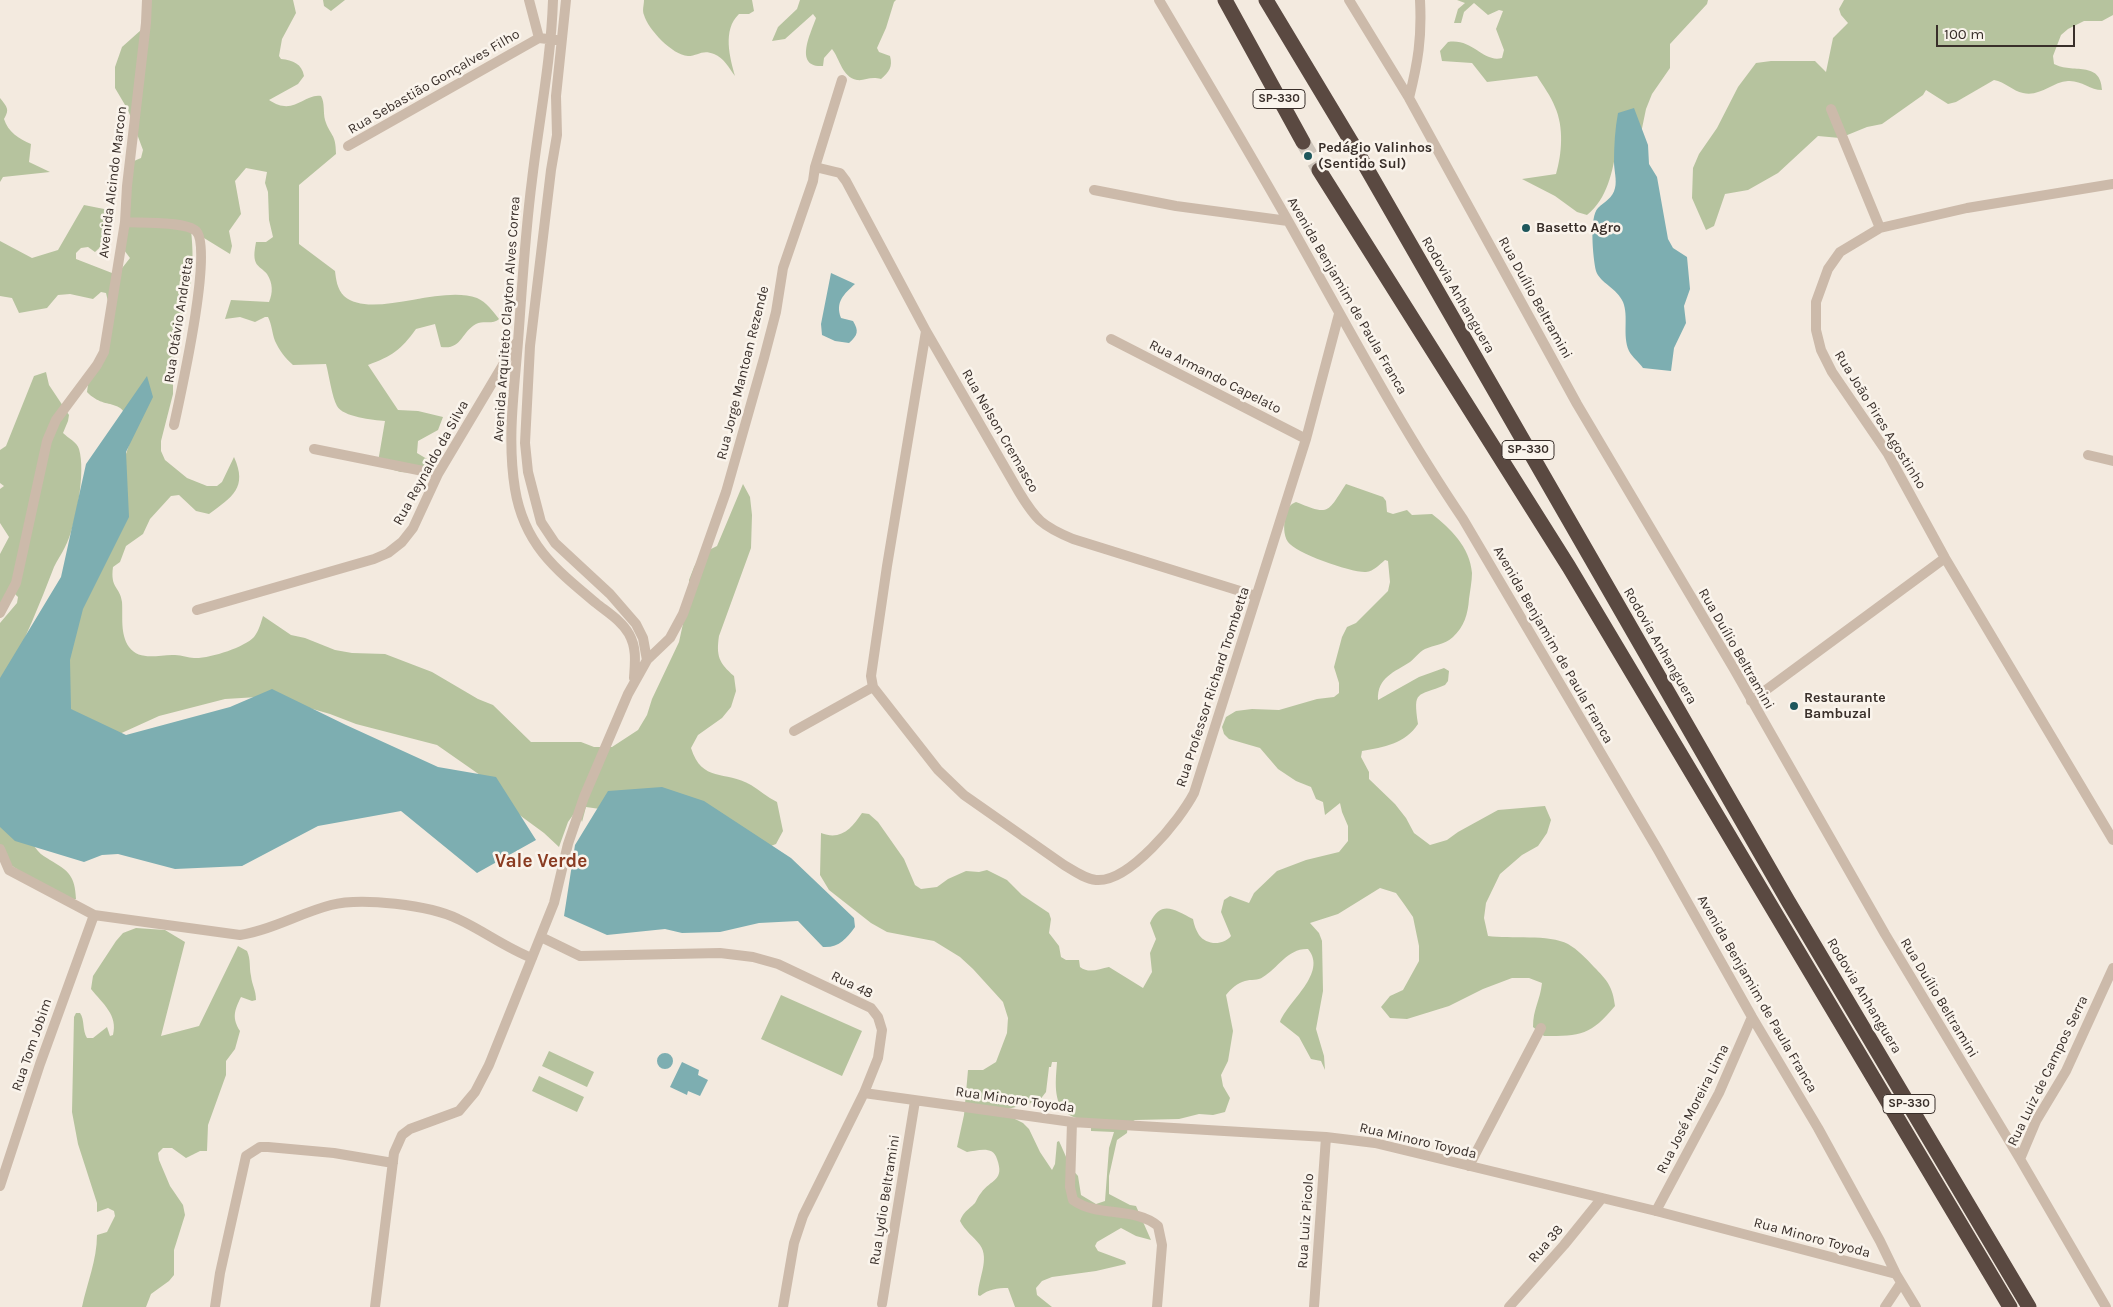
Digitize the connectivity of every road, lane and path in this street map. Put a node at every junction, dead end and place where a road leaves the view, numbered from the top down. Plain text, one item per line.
1 (147, 0) edge
2 (528, 0) edge
3 (553, 0) edge
4 (566, 0) edge
5 (1159, 0) edge
6 (1226, 0) edge
7 (1266, 0) edge
8 (1349, 0) edge
9 (1420, 0) edge
10 (539, 38) junction
11 (550, 40) junction
12 (561, 40) junction
13 (842, 80) dead end
14 (544, 96) junction
15 (556, 96) junction
16 (1409, 98) junction
17 (1831, 109) dead end
18 (539, 133) junction
19 (557, 135) junction
20 (1303, 142) tunnel mouth
21 (348, 146) dead end
22 (815, 167) junction
23 (1319, 170) tunnel mouth
24 (2113, 184) edge
25 (1094, 190) dead end
26 (1288, 221) junction
27 (125, 222) junction
28 (1880, 228) junction
29 (1339, 314) junction
30 (926, 331) junction
31 (1111, 339) dead end
32 (518, 340) junction
33 (174, 425) dead end
34 (1306, 439) junction
35 (314, 449) dead end
36 (2088, 455) dead end
37 (2113, 461) edge
38 (438, 474) junction
39 (1945, 558) junction
40 (1256, 596) junction
41 (197, 610) dead end
42 (0, 613) edge
43 (647, 660) junction
44 (633, 685) junction
45 (873, 687) junction
46 (1751, 702) junction
47 (794, 731) dead end
48 (2113, 840) edge
49 (0, 849) edge
50 (5, 872) edge
51 (94, 915) junction
52 (541, 937) junction
53 (532, 958) junction
54 (2113, 968) edge
55 (1752, 1017) junction
56 (1541, 1028) dead end
57 (864, 1093) junction
58 (915, 1101) junction
59 (1072, 1122) junction
60 (1326, 1137) junction
61 (2020, 1159) junction
62 (393, 1163) junction
63 (1469, 1166) junction
64 (2, 1173) edge
65 (0, 1186) edge
66 (1602, 1198) junction
67 (1656, 1212) junction
68 (1898, 1279) junction
69 (882, 1304) dead end
70 (215, 1307) edge
71 (375, 1307) edge
72 (783, 1307) edge
73 (1157, 1307) edge
74 (1314, 1307) edge
75 (1508, 1307) edge
76 (1885, 1307) edge
77 (1916, 1307) edge
78 (2010, 1307) edge
79 (2029, 1307) edge
80 (2106, 1307) edge

1 - 27 street, Avenida Alcindo Marcon
2 - 10 street
3 - 11 street, Avenida Arquiteto Clayton Alves Correa
4 - 12 street, Avenida Arquiteto Clayton Alves Correa
5 - 26 street, Avenida Benjamim de Paula Franca
6 - 20 highway, SP-330
7 - 79 highway, Rodovia Anhanguera / SP-330
8 - 16 street, Rua Duílio Beltramini
9 - 16 street
10 - 11 street, Rua Sebastião Gonçalves Filho
10 - 21 street, Rua Sebastião Gonçalves Filho
11 - 12 street, Rua Sebastião Gonçalves Filho
11 - 14 street, Avenida Arquiteto Clayton Alves Correa
12 - 15 street, Avenida Arquiteto Clayton Alves Correa
13 - 22 street, Rua Jorge Mantoan Rezende
14 - 15 street
14 - 18 street, Avenida Arquiteto Clayton Alves Correa
15 - 19 street, Avenida Arquiteto Clayton Alves Correa
16 - 46 street, Rua Duílio Beltramini
17 - 28 street
18 - 19 street
18 - 32 street, Avenida Arquiteto Clayton Alves Correa
19 - 43 street, Avenida Arquiteto Clayton Alves Correa
22 - 30 street, Rua Nelson Cremasco
22 - 43 street, Rua Jorge Mantoan Rezende
23 - 78 highway, SP-330
24 - 28 street, Rua João Pires Agostinho
25 - 26 street
26 - 29 street, Avenida Benjamim de Paula Franca
27 - 33 street, Rua Otávio Andretta
27 - 42 street, Avenida Alcindo Marcon
28 - 39 street, Rua João Pires Agostinho
29 - 34 street, Rua Professor Richard Trombetta
29 - 55 street, Avenida Benjamim de Paula Franca
30 - 40 street, Rua Nelson Cremasco
30 - 45 street
31 - 34 street, Rua Armando Capelato
32 - 38 street, Rua Reynaldo da Silva
32 - 44 street, Avenida Arquiteto Clayton Alves Correa
34 - 40 street, Rua Professor Richard Trombetta
35 - 38 street
36 - 37 street
38 - 41 street, Rua Reynaldo da Silva
39 - 46 street
39 - 48 street, Rua João Pires Agostinho
40 - 45 street, Rua Professor Richard Trombetta
43 - 44 street, Rua Jorge Mantoan Rezende
44 - 52 street
45 - 47 street
46 - 61 street, Rua Duílio Beltramini
49 - 50 street
50 - 51 street
51 - 53 street
51 - 64 street, Rua Tom Jobim
52 - 53 street
52 - 57 street, Rua 48
53 - 62 street
54 - 61 street, Rua Luiz de Campos Serra
55 - 67 street, Rua José Moreira Lima
55 - 68 street, Avenida Benjamim de Paula Franca
56 - 63 street
57 - 58 street, Rua Minoro Toyoda
57 - 72 street, Rua 48
58 - 59 street, Rua Minoro Toyoda
58 - 69 street, Rua Lydio Beltramini
59 - 60 street, Rua Minoro Toyoda
59 - 73 street
60 - 63 street, Rua Minoro Toyoda
60 - 74 street, Rua Luiz Picolo
61 - 80 street, Rua Duílio Beltramini
62 - 70 street
62 - 71 street
63 - 66 street, Rua Minoro Toyoda
64 - 65 street, Rua Tom Jobim
66 - 67 street, Rua Minoro Toyoda
66 - 75 street, Rua 38
67 - 68 street, Rua Minoro Toyoda
68 - 76 street
68 - 77 street, Avenida Benjamim de Paula Franca

